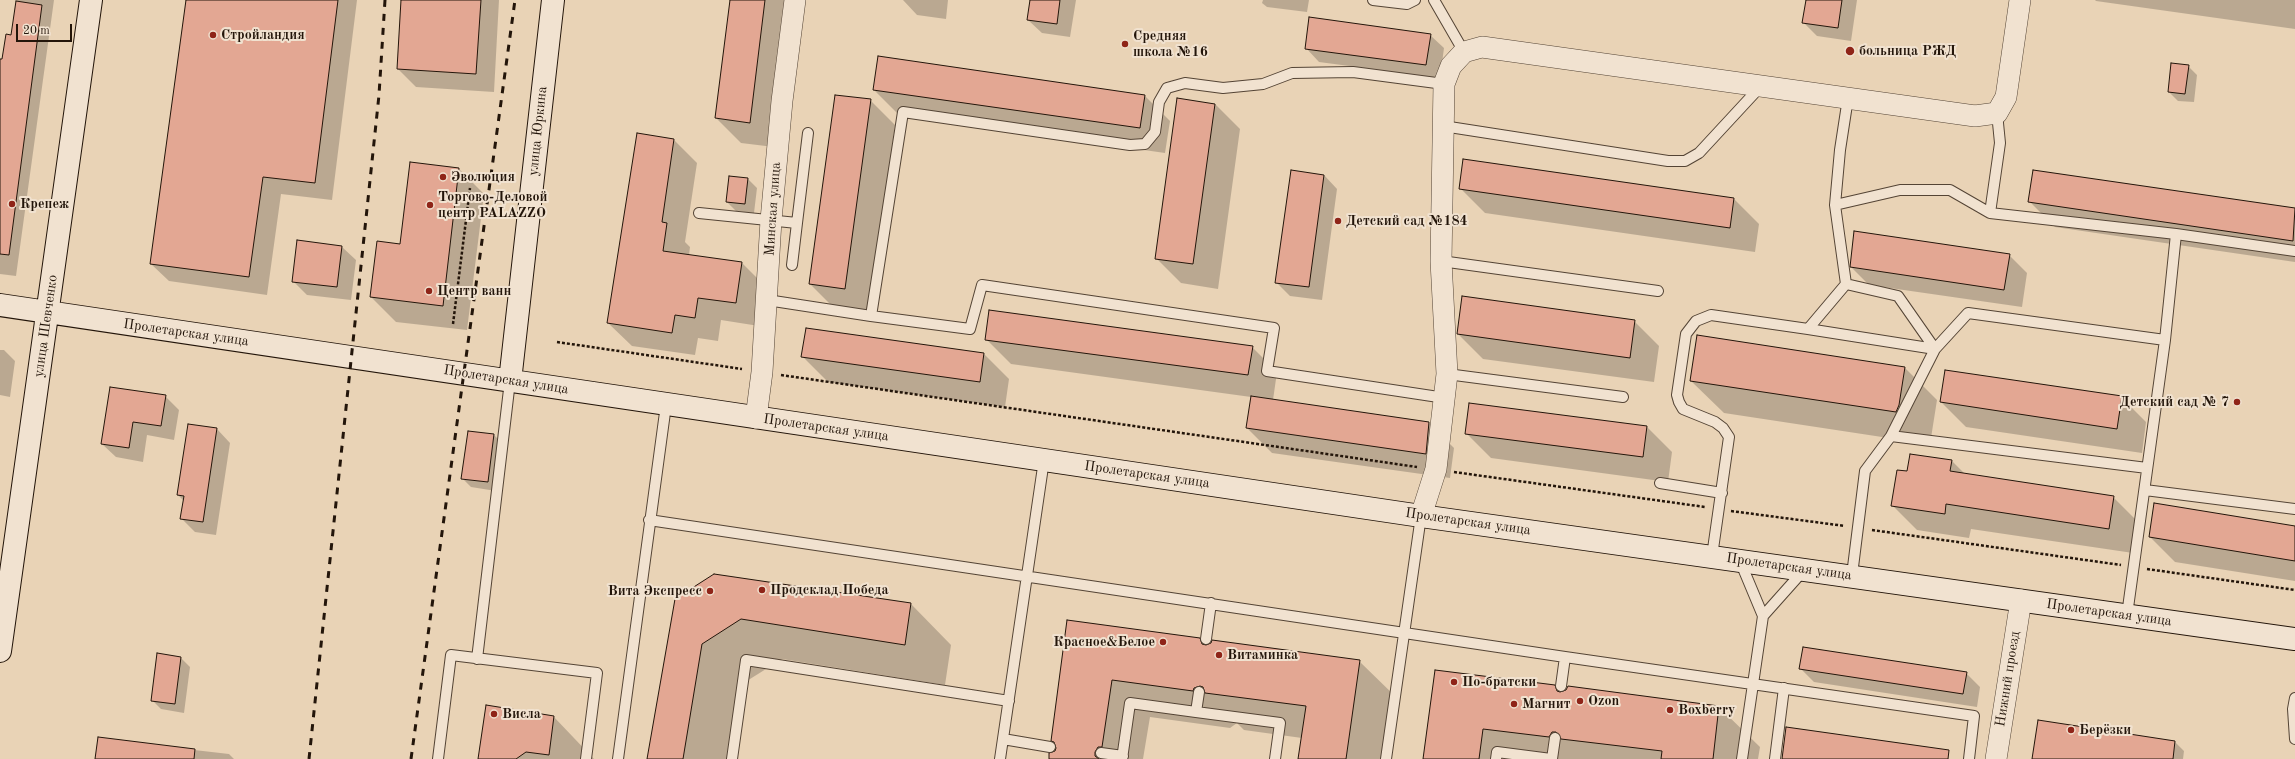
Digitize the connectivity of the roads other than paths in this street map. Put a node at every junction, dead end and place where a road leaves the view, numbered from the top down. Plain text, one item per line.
1 (90, 0) edge
2 (553, 0) edge
3 (795, 0) edge
4 (1373, 0) edge
5 (1415, 0) edge
6 (1434, 0) edge
7 (2020, 0) edge
8 (1464, 52) junction
9 (1444, 84) junction
10 (1761, 86) junction
11 (1848, 98) junction
12 (1997, 113) junction
13 (1443, 126) junction
14 (808, 133) dead end
15 (1835, 205) junction
16 (699, 213) dead end
17 (1990, 214) junction
18 (771, 220) junction
19 (797, 223) junction
20 (2176, 234) junction
21 (2295, 251) edge
22 (1441, 261) junction
23 (792, 265) dead end
24 (1846, 284) junction
25 (1658, 291) dead end
26 (767, 300) junction
27 (0, 305) edge
28 (48, 313) junction
29 (871, 316) junction
30 (1808, 329) junction
31 (2165, 340) junction
32 (1935, 349) junction
33 (1447, 374) junction
34 (510, 381) junction
35 (1623, 397) dead end
36 (1445, 398) junction
37 (666, 405) junction
38 (756, 418) junction
39 (1891, 436) junction
40 (1044, 460) junction
41 (2147, 468) junction
42 (1660, 483) dead end
43 (2145, 490) junction
44 (1722, 493) junction
45 (2295, 509) edge
46 (1421, 516) junction
47 (649, 520) junction
48 (1712, 556) junction
49 (1739, 560) junction
50 (1804, 570) junction
51 (1027, 576) junction
52 (1852, 576) junction
53 (2020, 600) junction
54 (1211, 603) junction
55 (2127, 615) junction
56 (1763, 616) junction
57 (1404, 632) junction
58 (1206, 639) dead end
59 (2295, 639) edge
60 (0, 651) edge
61 (1564, 657) junction
62 (476, 659) junction
63 (1753, 684) junction
64 (1562, 686) dead end
65 (1784, 688) junction
66 (1199, 692) dead end
67 (2295, 698) edge
68 (1009, 700) junction
69 (2294, 709) edge
70 (1196, 712) junction
71 (1555, 738) dead end
72 (1003, 739) junction
73 (2295, 739) edge
74 (1050, 747) dead end
75 (1101, 753) dead end
76 (1122, 757) edge
77 (438, 759) edge
78 (586, 759) edge
79 (618, 759) edge
80 (732, 759) edge
81 (1000, 759) edge
82 (1275, 759) edge
83 (1386, 759) edge
84 (1496, 759) edge
85 (1552, 759) edge
86 (1742, 759) edge
87 (1775, 759) edge
88 (1968, 759) edge
89 (1996, 759) edge

1 - 28 main road, улица Шевченко
2 - 34 main road, улица Юркина
3 - 18 street, Минская улица
4 - 5 lane
6 - 8 lane
7 - 12 street
8 - 9 street
8 - 10 street
9 - 13 street
9 - 29 lane
10 - 11 street
10 - 13 lane
11 - 12 street
11 - 15 lane
12 - 17 lane
13 - 22 street
14 - 19 lane
15 - 17 lane
15 - 24 lane
16 - 18 lane
17 - 20 lane
18 - 19 lane
18 - 26 street, Минская улица
19 - 23 lane
20 - 21 lane
20 - 31 lane
22 - 25 lane
22 - 33 street
24 - 30 lane
24 - 32 lane
26 - 29 lane
26 - 38 street, Минская улица
27 - 28 main road, Пролетарская улица
28 - 34 main road, Пролетарская улица
28 - 60 main road, улица Шевченко
29 - 36 lane
30 - 32 lane
30 - 44 lane
31 - 32 lane
31 - 41 lane
32 - 39 lane
33 - 35 lane
33 - 36 street
34 - 37 main road, Пролетарская улица
34 - 62 lane
36 - 46 street
37 - 38 main road, Пролетарская улица
37 - 47 lane
38 - 40 main road, Пролетарская улица
39 - 41 lane
39 - 52 lane
40 - 46 main road, Пролетарская улица
40 - 51 lane
41 - 43 lane
42 - 44 lane
43 - 45 lane
43 - 55 lane
44 - 48 lane
46 - 48 main road, Пролетарская улица
46 - 57 lane
47 - 51 lane
47 - 79 lane
48 - 49 main road, Пролетарская улица
49 - 50 main road, Пролетарская улица
49 - 56 lane
50 - 52 main road, Пролетарская улица
50 - 56 lane
51 - 54 lane
51 - 68 lane
52 - 53 main road, Пролетарская улица
53 - 55 main road, Пролетарская улица
53 - 89 street, Нижний проезд
54 - 57 lane
54 - 58 lane
55 - 59 main road, Пролетарская улица
56 - 63 lane
57 - 61 lane
57 - 83 lane
61 - 63 lane
61 - 64 lane
62 - 77 lane
62 - 78 lane
63 - 65 lane
63 - 86 lane
65 - 87 lane
65 - 88 lane
66 - 70 lane
67 - 69 lane
68 - 72 lane
68 - 80 lane
69 - 73 lane
70 - 76 lane
70 - 82 lane
71 - 85 lane
72 - 74 lane
72 - 81 lane
75 - 76 lane
84 - 85 lane

